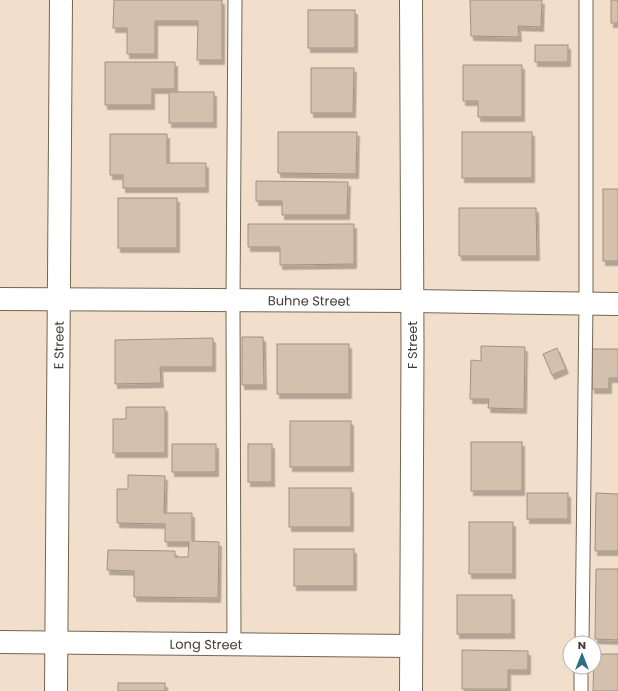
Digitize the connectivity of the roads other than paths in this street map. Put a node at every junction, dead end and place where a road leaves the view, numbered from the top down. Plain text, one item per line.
1 (61, 0) edge
2 (235, 0) edge
3 (411, 0) edge
4 (586, 0) edge
5 (0, 299) edge
6 (59, 300) junction
7 (233, 301) junction
8 (412, 301) junction
9 (586, 303) junction
10 (618, 304) edge
11 (582, 635) edge
12 (0, 642) edge
13 (56, 643) junction
14 (234, 644) junction
15 (411, 646) junction
16 (581, 675) edge
17 (56, 691) edge
18 (411, 691) edge
19 (581, 691) edge

1 - 6 street, E Street
2 - 7 lane
3 - 8 street, F Street
4 - 9 lane
5 - 6 street, Buhne Street
6 - 7 street, Buhne Street
6 - 13 street, E Street
7 - 8 street, Buhne Street
7 - 14 lane
8 - 9 street, Buhne Street
8 - 15 street, F Street
9 - 10 street, Buhne Street
9 - 11 lane
12 - 13 street, Long Street
13 - 14 street, Long Street
13 - 17 street, E Street
14 - 15 street, Long Street
15 - 18 street, F Street
16 - 19 lane

